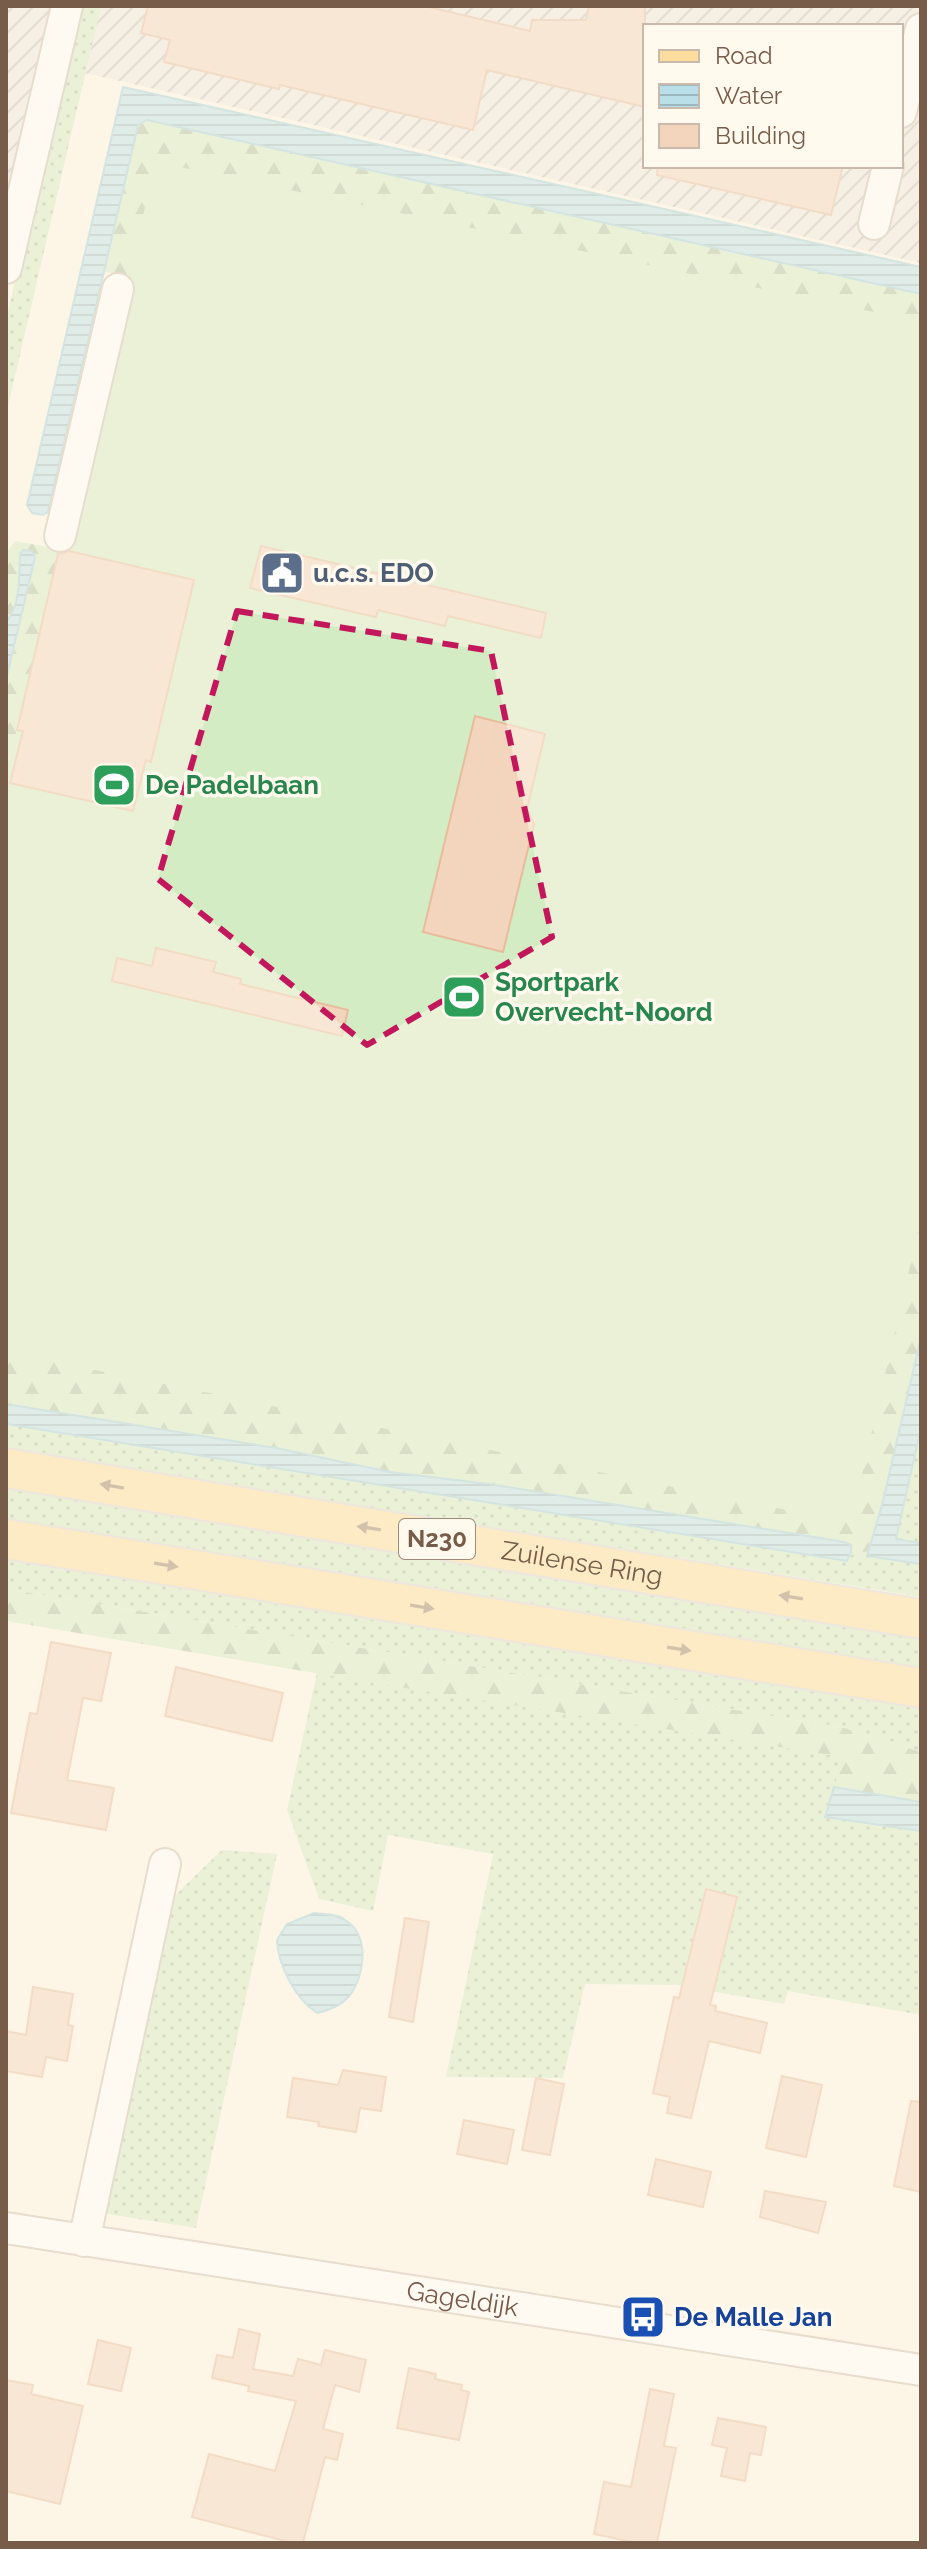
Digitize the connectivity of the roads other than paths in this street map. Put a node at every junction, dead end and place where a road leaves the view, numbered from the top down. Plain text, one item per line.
1 (67, 6) edge
2 (921, 29) edge
3 (903, 104) edge
4 (888, 168) edge
5 (874, 224) dead end
6 (6, 268) edge
7 (118, 289) dead end
8 (60, 536) dead end
9 (6, 1468) edge
10 (6, 1539) edge
11 (921, 1619) edge
12 (921, 1688) edge
13 (165, 1864) dead end
14 (6, 2228) edge
15 (84, 2241) junction
16 (921, 2370) edge

1 - 6 street
2 - 3 street
4 - 5 street
7 - 8 street
11 -> 9 main road, Zuilense Ring / N230
10 -> 12 main road
13 - 15 street
14 - 15 street, Gageldijk
15 - 16 street, Gageldijk

